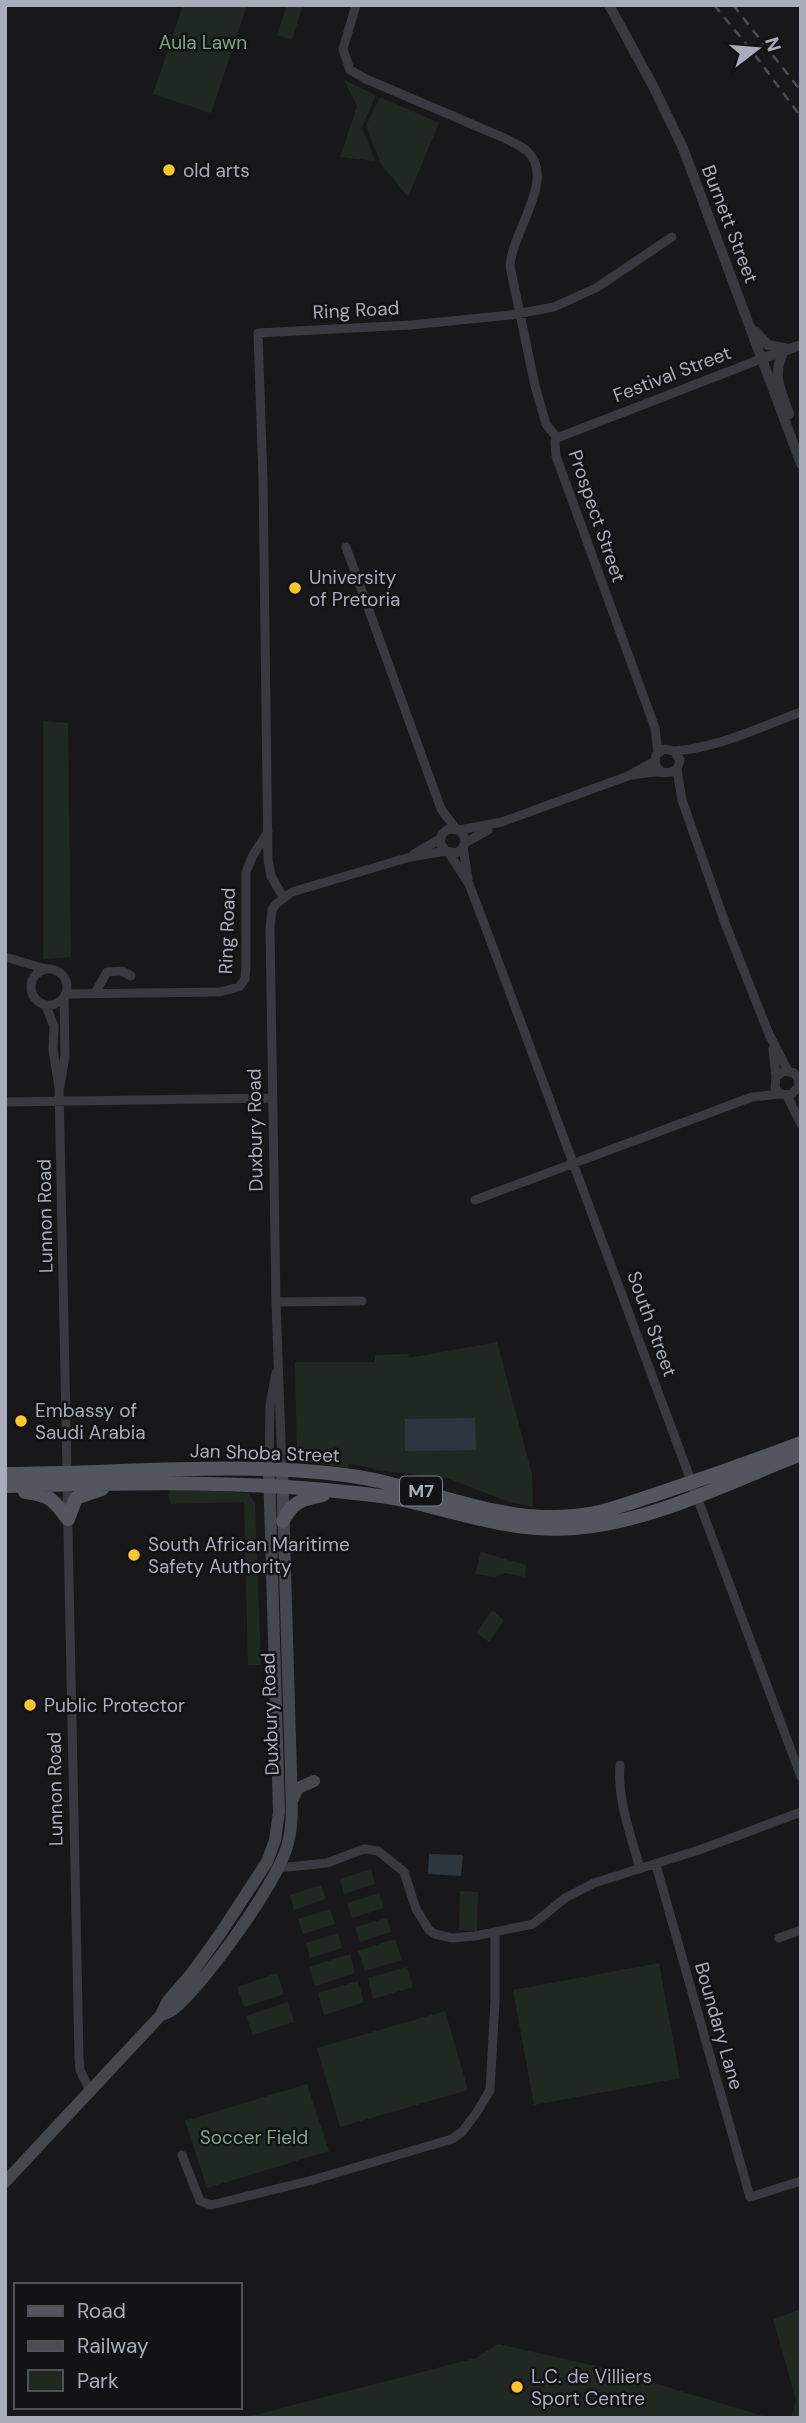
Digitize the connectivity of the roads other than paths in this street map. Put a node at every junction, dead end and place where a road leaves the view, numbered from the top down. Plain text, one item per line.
1 (356, 5) edge
2 (607, 5) edge
3 (672, 237) dead end
4 (520, 314) junction
5 (748, 323) junction
6 (801, 345) edge
7 (787, 350) junction
8 (761, 359) junction
9 (557, 438) junction
10 (800, 461) edge
11 (346, 547) dead end
12 (801, 712) edge
13 (655, 729) junction
14 (713, 744) junction
15 (673, 750) junction
16 (657, 757) junction
17 (678, 767) junction
18 (664, 773) junction
19 (628, 776) junction
20 (682, 800) junction
21 (441, 809) junction
22 (502, 822) junction
23 (458, 830) junction
24 (268, 832) junction
25 (441, 837) junction
26 (464, 845) junction
27 (448, 852) junction
28 (410, 857) junction
29 (469, 884) junction
30 (283, 897) junction
31 (5, 957) edge
32 (20, 963) junction
33 (46, 969) junction
34 (131, 976) dead end
35 (31, 984) junction
36 (95, 993) junction
37 (65, 996) junction
38 (46, 1006) junction
39 (769, 1034) junction
40 (794, 1072) edge
41 (775, 1079) junction
42 (59, 1087) junction
43 (792, 1090) edge
44 (752, 1097) junction
45 (274, 1098) junction
46 (5, 1102) edge
47 (60, 1103) junction
48 (801, 1115) edge
49 (801, 1124) edge
50 (573, 1164) junction
51 (475, 1200) dead end
52 (362, 1301) dead end
53 (276, 1302) junction
54 (801, 1443) edge
55 (801, 1454) edge
56 (275, 1469) junction
57 (5, 1474) edge
58 (67, 1478) junction
59 (120, 1484) junction
60 (5, 1486) edge
61 (276, 1487) junction
62 (694, 1489) junction
63 (345, 1492) junction
64 (68, 1520) junction
65 (284, 1521) junction
66 (276, 1727) junction
67 (620, 1765) dead end
68 (291, 1773) junction
69 (801, 1777) edge
70 (314, 1781) dead end
71 (291, 1803) junction
72 (801, 1812) edge
73 (278, 1825) junction
74 (656, 1865) junction
75 (278, 1868) junction
76 (640, 1869) junction
77 (801, 1930) edge
78 (495, 1932) junction
79 (779, 1938) dead end
80 (161, 2015) junction
81 (90, 2091) junction
82 (182, 2155) dead end
83 (801, 2180) edge
84 (5, 2182) edge

1 - 4 street
2 - 5 street, Burnett Street
3 - 4 street
4 - 9 street, Prospect Street
4 - 24 street, Ring Road
5 - 7 street
5 - 8 street, Burnett Street
6 - 7 street, Festival Street
7 - 8 street, Festival Street
7 - 10 street
8 - 9 street, Festival Street
8 - 10 street, Burnett Street
9 - 13 street, Prospect Street
11 - 21 street
12 - 14 street
13 - 15 street, Prospect Street
13 - 16 street, Prospect Street
14 - 15 street
14 - 17 street
15 - 16 street
15 - 17 street
16 - 18 street
16 - 19 street
17 - 18 street
17 - 20 street
18 - 19 street
18 - 20 street
19 - 22 street
20 - 39 street
21 - 23 street
21 - 25 street
22 - 23 street
22 - 26 street
23 - 25 street
23 - 26 street
24 - 30 street, Ring Road
24 - 36 street, Ring Road
25 - 27 street
25 - 28 street
26 - 27 street
26 - 29 street, South Street
27 - 28 street
27 - 29 street, South Street
28 - 30 street
29 - 50 street, South Street
30 - 45 street, Duxbury Road
31 - 32 street
32 - 33 street
32 - 35 street
33 - 35 street
33 - 37 street
34 - 36 street
35 - 38 street
36 - 37 street, Ring Road
37 - 38 street
37 - 42 street, Lunnon Road
38 - 42 street, Lunnon Road
39 - 40 street
39 - 41 street
40 - 41 street
40 - 43 street
41 - 43 street
41 - 44 street
42 - 47 street, Lunnon Road
43 - 44 street
43 - 48 street
43 - 49 street
44 - 50 street
45 - 47 street
45 - 53 street, Duxbury Road
46 - 47 street
47 - 58 street, Lunnon Road
50 - 51 street
50 - 62 street, South Street
52 - 53 street
53 - 56 street, Duxbury Road
54 - 62 main road, Jan Shoba Street / M7
55 - 62 main road, Jan Shoba Street / M7
56 - 58 main road, Jan Shoba Street / M7
56 - 61 main road, Duxbury Road
56 - 62 main road, Jan Shoba Street / M7
57 - 58 main road, Jan Shoba Street / M7
58 - 59 main road
58 - 60 main road, Jan Shoba Street / M7
58 - 64 street, Lunnon Road
59 - 61 main road, Jan Shoba Street / M7
59 - 64 main road
60 - 64 main road
61 - 63 main road, Jan Shoba Street / M7
61 - 65 main road, Duxbury Road
61 - 66 main road, Duxbury Road
62 - 63 main road, Jan Shoba Street / M7
62 - 69 street, South Street
63 - 65 main road
64 - 81 street, Lunnon Road
65 - 68 main road, Duxbury Road
66 - 68 main road
66 - 73 main road, Duxbury Road
67 - 76 street
68 - 71 main road, Duxbury Road
68 - 73 main road
70 - 71 main road
71 - 75 main road, Duxbury Road
72 - 74 street
73 - 80 main road, Duxbury Road
74 - 76 street
74 - 83 street, Boundary Lane
75 - 78 street
75 - 80 main road, Duxbury Road
76 - 78 street
77 - 79 street
78 - 82 street
80 - 81 main road, Duxbury Road
81 - 84 main road, Duxbury Road

